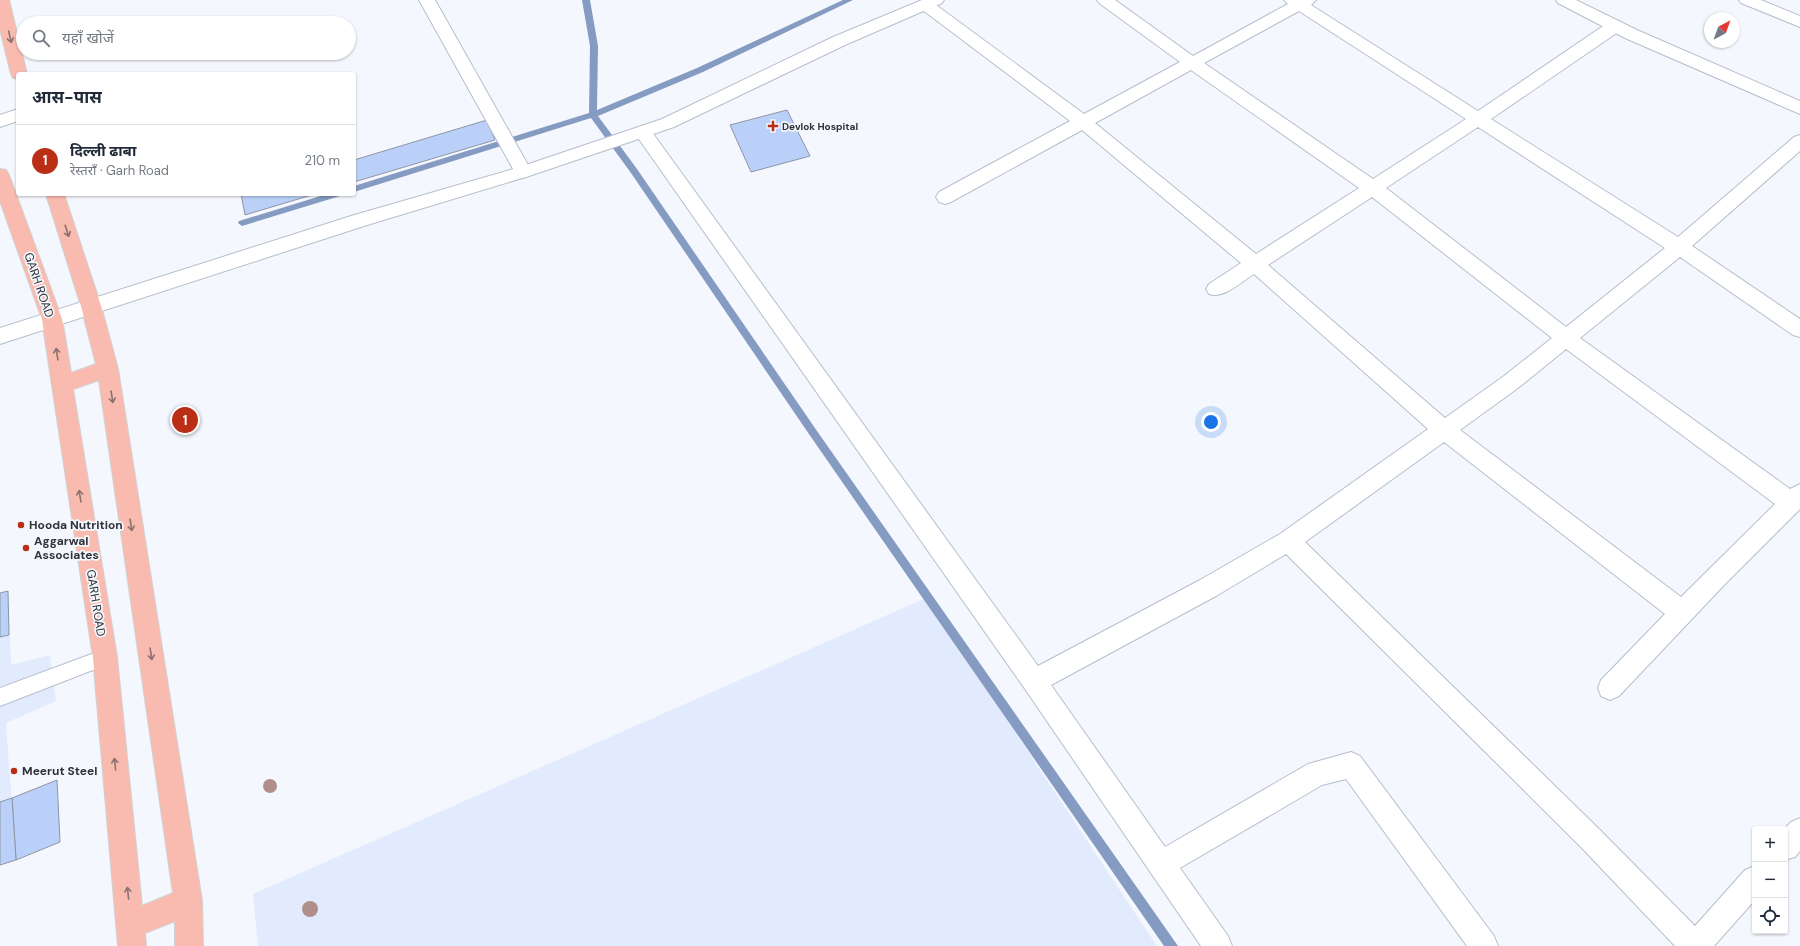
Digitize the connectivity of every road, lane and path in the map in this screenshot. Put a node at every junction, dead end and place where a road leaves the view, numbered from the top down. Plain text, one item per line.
1 (1, 0) edge
2 (427, 0) edge
3 (1105, 0) edge
4 (1564, 0) edge
5 (1746, 0) edge
6 (931, 2) edge
7 (1300, 2) edge
8 (1800, 22) edge
9 (1615, 26) junction
10 (1192, 63) junction
11 (19, 72) edge
12 (1800, 108) edge
13 (16, 115) edge
14 (1478, 119) junction
15 (0, 120) edge
16 (1083, 122) junction
17 (643, 132) junction
18 (1800, 141) edge
19 (523, 172) junction
20 (0, 175) edge
21 (1373, 188) junction
22 (56, 196) edge
23 (945, 196) dead end
24 (1679, 246) junction
25 (1255, 264) junction
26 (1216, 288) dead end
27 (91, 306) junction
28 (52, 319) junction
29 (1800, 329) edge
30 (0, 336) edge
31 (1566, 338) junction
32 (108, 368) junction
33 (62, 384) junction
34 (1444, 430) junction
35 (1795, 499) edge
36 (1288, 541) junction
37 (1682, 613) junction
38 (105, 657) junction
39 (1034, 681) junction
40 (1610, 688) dead end
41 (0, 697) edge
42 (1800, 831) edge
43 (1788, 844) edge
44 (1161, 864) junction
45 (1752, 883) edge
46 (188, 901) junction
47 (132, 935) edge
48 (189, 946) edge
49 (1218, 946) edge
50 (1484, 946) edge
51 (1695, 946) edge

1 -> 11 main road
2 - 19 street
3 - 10 street
4 - 9 street
5 - 8 street
6 - 16 street
6 - 17 street
7 - 10 street
7 - 14 street
9 - 12 street
9 - 14 street
10 - 16 street
10 - 21 street
13 - 15 street
14 - 21 street
14 - 24 street
16 - 23 street
16 - 25 street
17 - 19 street
17 - 39 street
18 - 24 street
19 - 27 street
20 - 28 main road, GARH ROAD
21 - 25 street
21 - 31 street
22 -> 27 main road
24 - 29 street
24 - 31 street
25 - 26 street
25 - 34 street
27 - 28 street
27 - 32 main road
28 - 30 street
33 -> 28 main road, GARH ROAD
31 - 34 street
31 - 35 street
32 - 33 main road
32 -> 46 main road
38 -> 33 main road, GARH ROAD
34 - 36 street
34 - 37 street
35 - 37 street
36 - 39 street
36 - 51 street
37 - 40 street
38 - 41 lane
47 -> 38 main road, GARH ROAD
39 - 44 street
42 - 43 street
44 - 49 street
44 - 50 street
45 - 51 street
46 - 47 main road
46 - 48 main road

